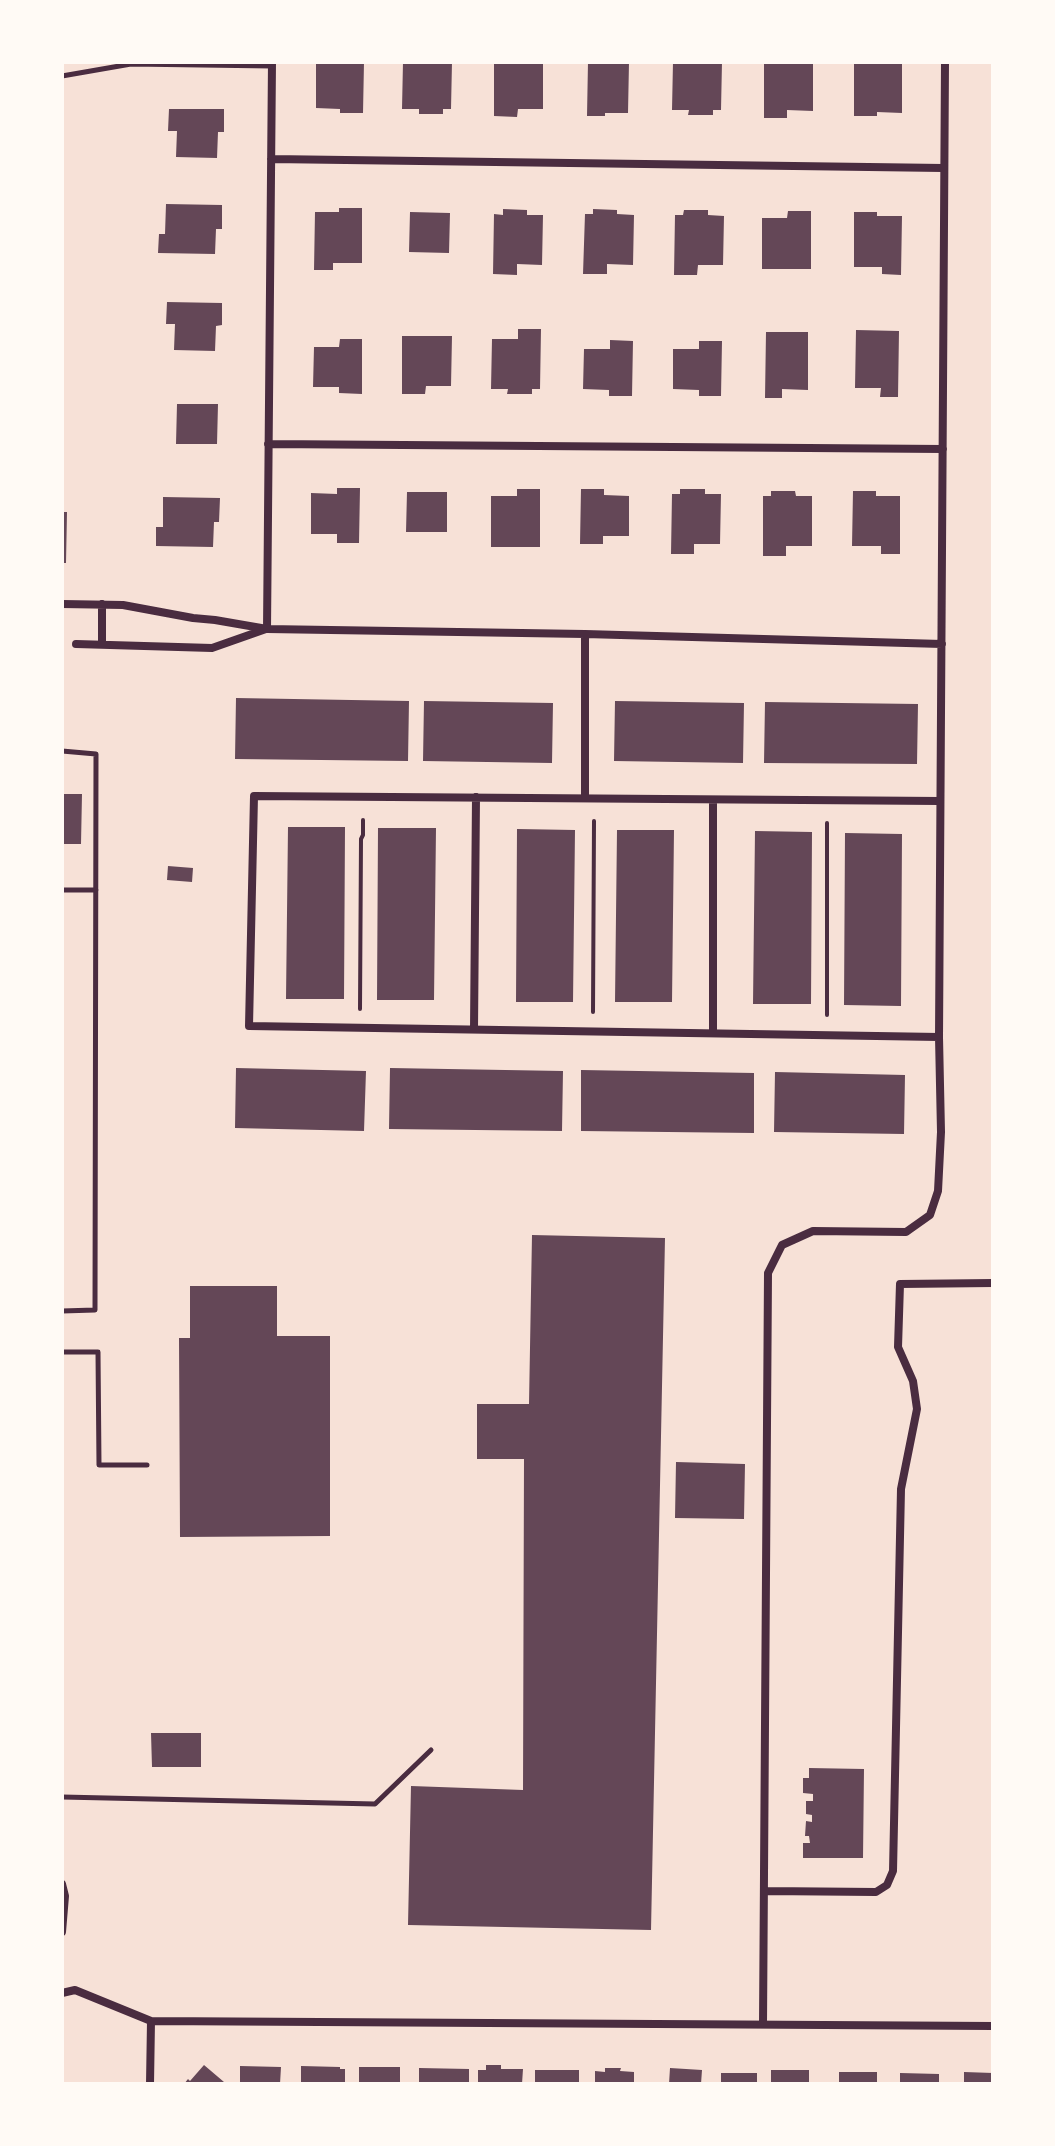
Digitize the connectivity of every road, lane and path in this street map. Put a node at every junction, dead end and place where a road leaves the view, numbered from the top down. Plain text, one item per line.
1 (945, 62) edge
2 (272, 64) edge
3 (62, 76) edge
4 (271, 159) junction
5 (943, 168) junction
6 (268, 444) junction
7 (943, 449) junction
8 (62, 604) edge
9 (102, 604) junction
10 (267, 629) junction
11 (585, 634) junction
12 (76, 644) dead end
13 (102, 644) junction
14 (942, 644) junction
15 (62, 751) edge
16 (476, 797) junction
17 (585, 797) junction
18 (713, 800) junction
19 (940, 801) junction
20 (363, 820) dead end
21 (594, 821) dead end
22 (827, 823) dead end
23 (62, 890) edge
24 (96, 890) junction
25 (360, 1009) dead end
26 (593, 1012) dead end
27 (827, 1015) dead end
28 (474, 1029) junction
29 (713, 1032) junction
30 (939, 1037) junction
31 (993, 1283) edge
32 (62, 1311) edge
33 (62, 1352) edge
34 (147, 1465) dead end
35 (431, 1750) dead end
36 (62, 1797) edge
37 (62, 1884) edge
38 (765, 1891) junction
39 (62, 1932) edge
40 (62, 1993) edge
41 (151, 2021) junction
42 (763, 2024) junction
43 (993, 2026) edge
44 (150, 2084) edge

1 - 5 street
2 - 3 lane
2 - 4 street
4 - 5 street
4 - 6 street
5 - 7 street
6 - 7 street
6 - 10 street
7 - 14 street
8 - 9 street
9 - 10 street
9 - 13 street
10 - 11 street
10 - 13 street
11 - 14 street
11 - 17 street
12 - 13 street
14 - 19 street
15 - 24 lane
16 - 17 street
16 - 28 street
16 - 28 street
17 - 18 street
18 - 19 street
18 - 29 street
19 - 30 street
20 - 25 path
21 - 26 path
22 - 27 path
23 - 24 lane
24 - 32 lane
28 - 29 street
29 - 30 street
30 - 38 street
31 - 38 street
33 - 34 lane
35 - 36 lane
37 - 39 street
38 - 42 street
40 - 41 street
41 - 42 street
41 - 44 street
42 - 43 street

